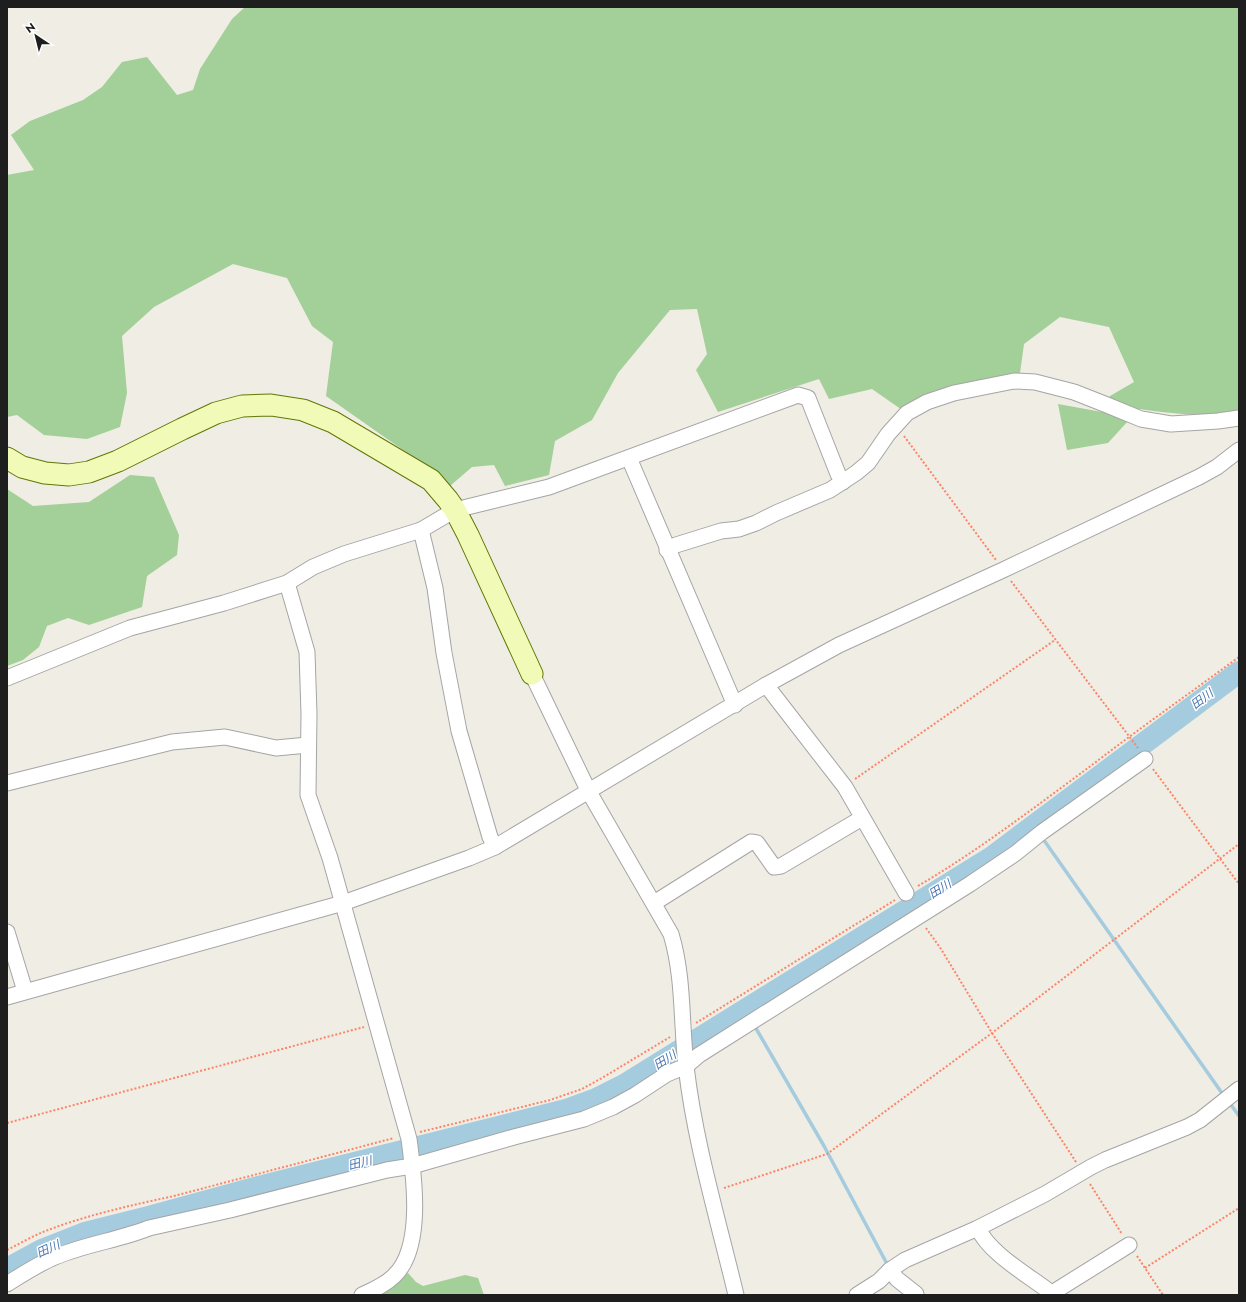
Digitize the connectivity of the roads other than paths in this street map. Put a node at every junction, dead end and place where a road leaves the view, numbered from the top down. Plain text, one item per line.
1 (1239, 418) edge
2 (1239, 450) edge
3 (7, 458) edge
4 (629, 458) junction
5 (843, 482) junction
6 (455, 510) junction
7 (421, 530) junction
8 (667, 550) junction
9 (287, 583) junction
10 (532, 674) joint
11 (7, 678) edge
12 (766, 685) junction
13 (734, 705) junction
14 (308, 745) junction
15 (1144, 756) road end
16 (7, 783) edge
17 (589, 792) junction
18 (862, 818) junction
19 (495, 847) junction
20 (906, 893) road end
21 (654, 903) junction
22 (343, 904) junction
23 (7, 932) edge
24 (25, 991) junction
25 (7, 997) edge
26 (686, 1062) junction
27 (1239, 1089) edge
28 (412, 1163) junction
29 (978, 1228) junction
30 (1129, 1245) road end
31 (890, 1270) junction
32 (7, 1284) edge
33 (916, 1294) edge
34 (1050, 1294) edge
35 (362, 1295) edge
36 (736, 1295) edge
37 (857, 1295) edge

1 - 5 street
2 - 12 street
3 - 6 street
4 - 5 street
4 - 6 street
4 - 8 street
5 - 8 street
6 - 7 street
6 - 10 street
7 - 9 street
7 - 19 street
8 - 13 street
9 - 11 street
9 - 14 street
10 - 17 street
12 - 13 street
12 - 18 street
13 - 17 street
14 - 16 street
14 - 22 street
15 - 26 street
17 - 19 street
17 - 21 street
18 - 20 street
18 - 21 street
19 - 22 street
21 - 26 street
22 - 24 street
22 - 28 street
23 - 24 street
24 - 25 street
26 - 28 street
26 - 36 street
27 - 29 street
28 - 32 street
28 - 35 street
29 - 31 street
29 - 34 street
30 - 34 street
31 - 33 street
31 - 37 street

